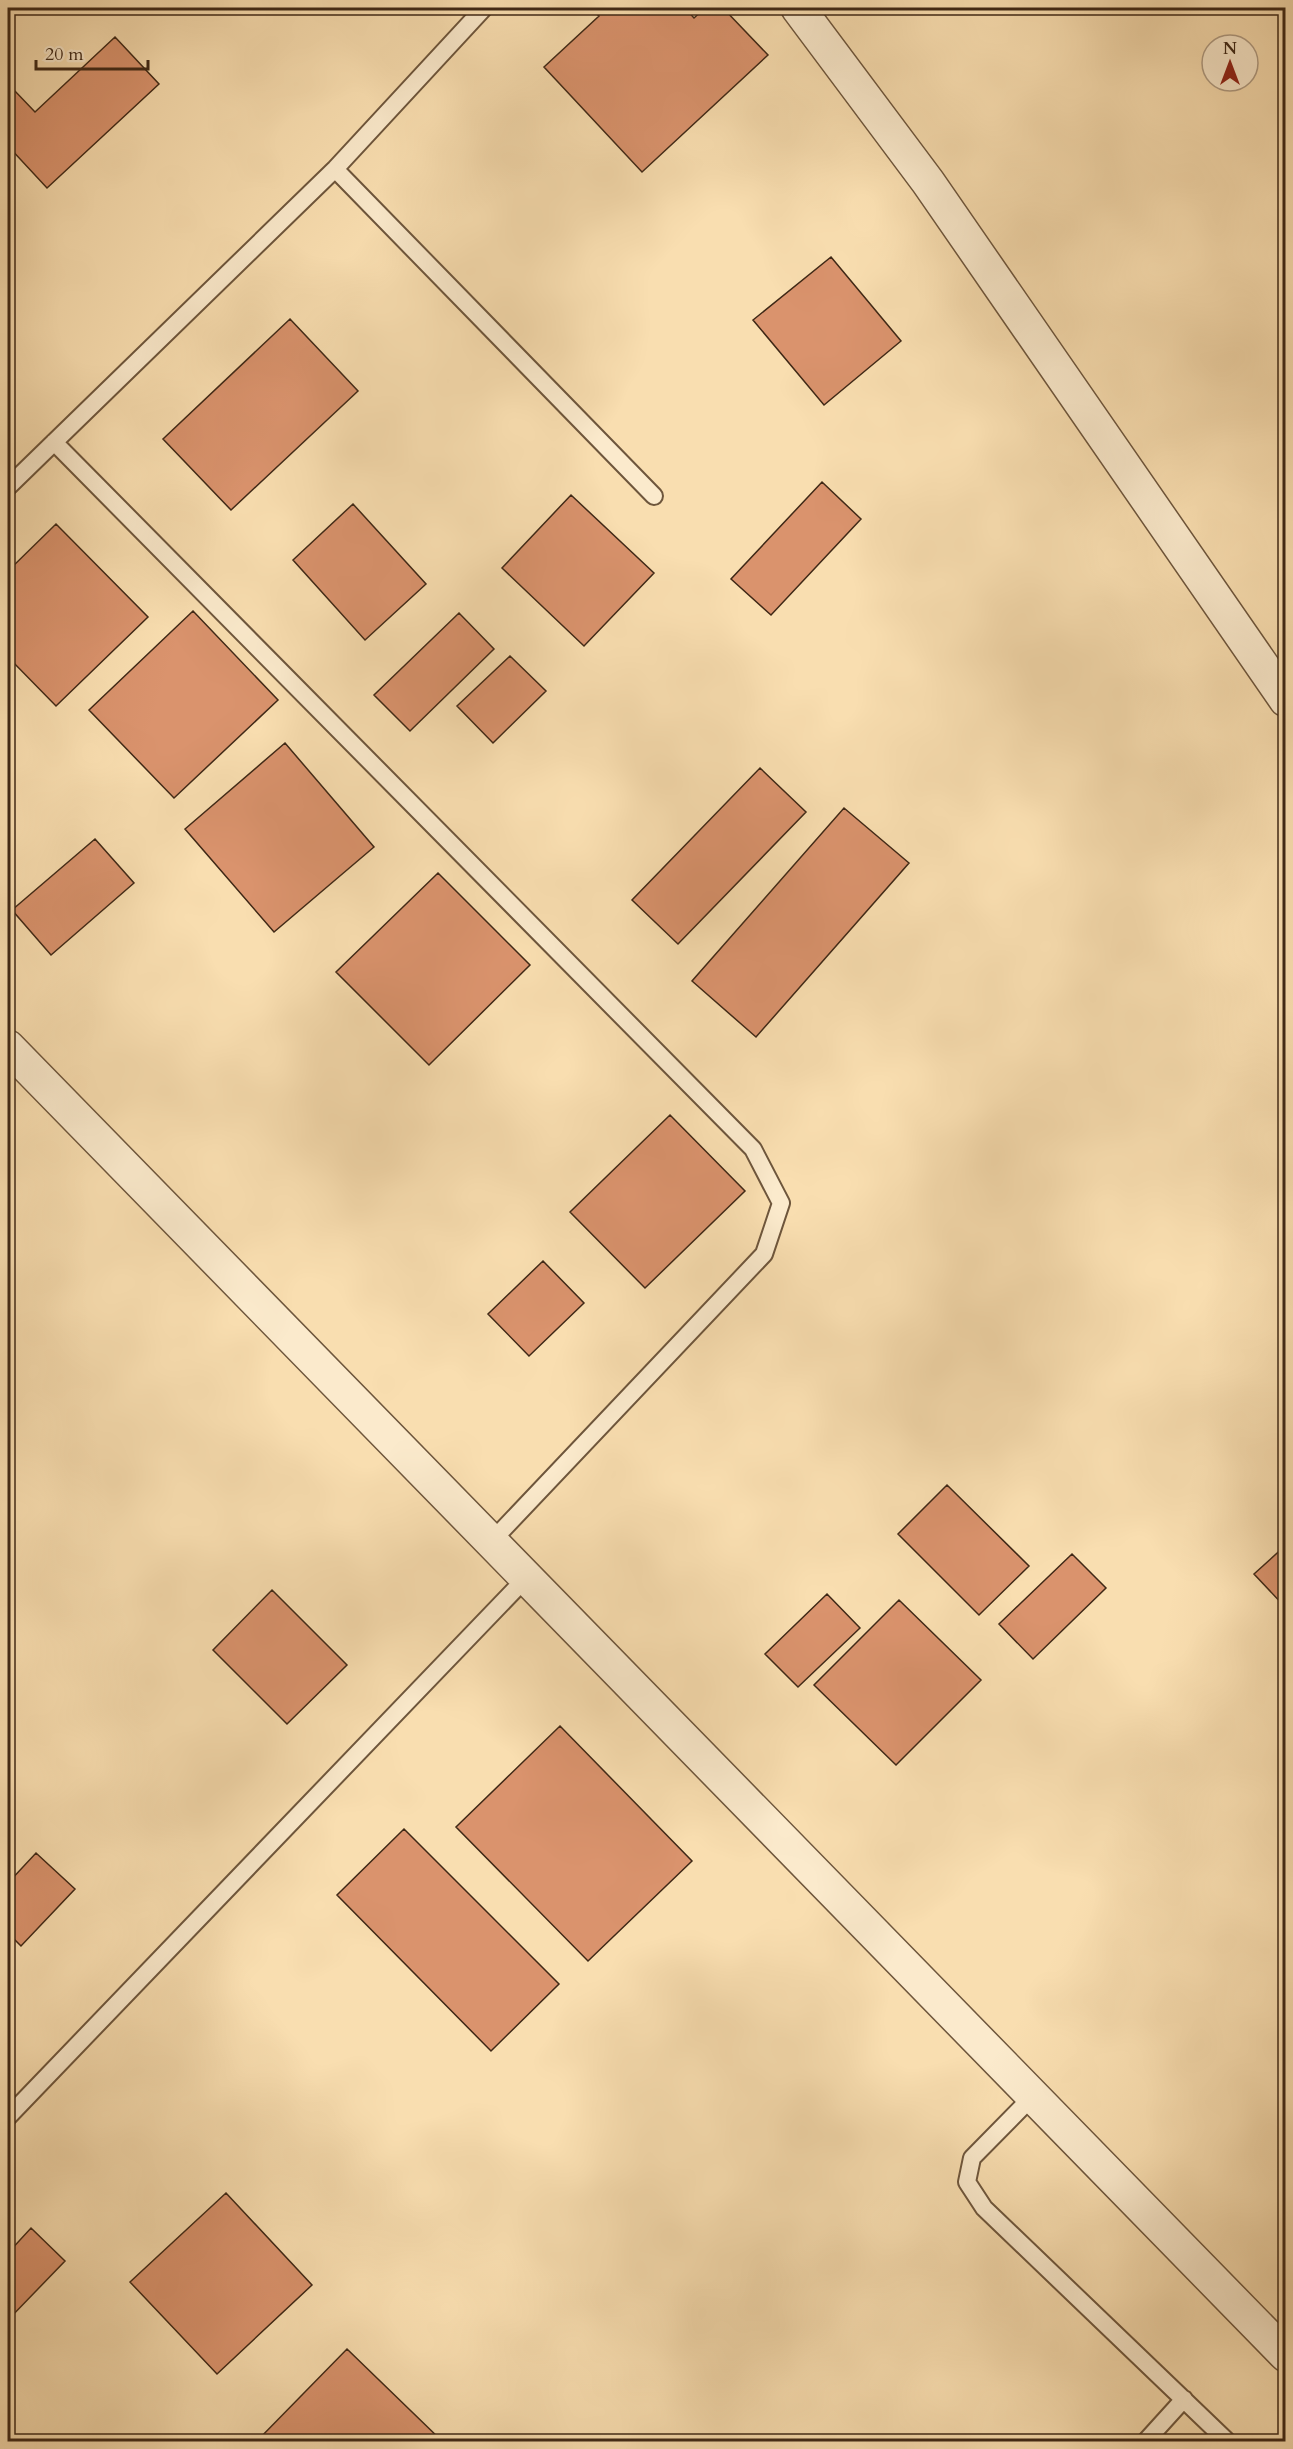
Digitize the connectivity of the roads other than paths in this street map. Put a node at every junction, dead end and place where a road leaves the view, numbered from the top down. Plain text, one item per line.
1 (484, 8) edge
2 (798, 8) edge
3 (335, 169) junction
4 (54, 442) junction
5 (8, 487) edge
6 (654, 496) dead end
7 (1286, 700) edge
8 (8, 1047) edge
9 (491, 1542) junction
10 (526, 1578) junction
11 (1033, 2096) junction
12 (8, 2117) edge
13 (1286, 2355) edge
14 (1184, 2399) junction
15 (1145, 2442) edge
16 (1228, 2442) edge

1 - 3 lane
2 - 7 street
3 - 4 lane
3 - 6 lane
4 - 5 lane
4 - 9 lane
8 - 9 street
9 - 10 street
10 - 11 street
10 - 12 lane
11 - 13 street
11 - 14 lane
14 - 15 lane
14 - 16 lane

